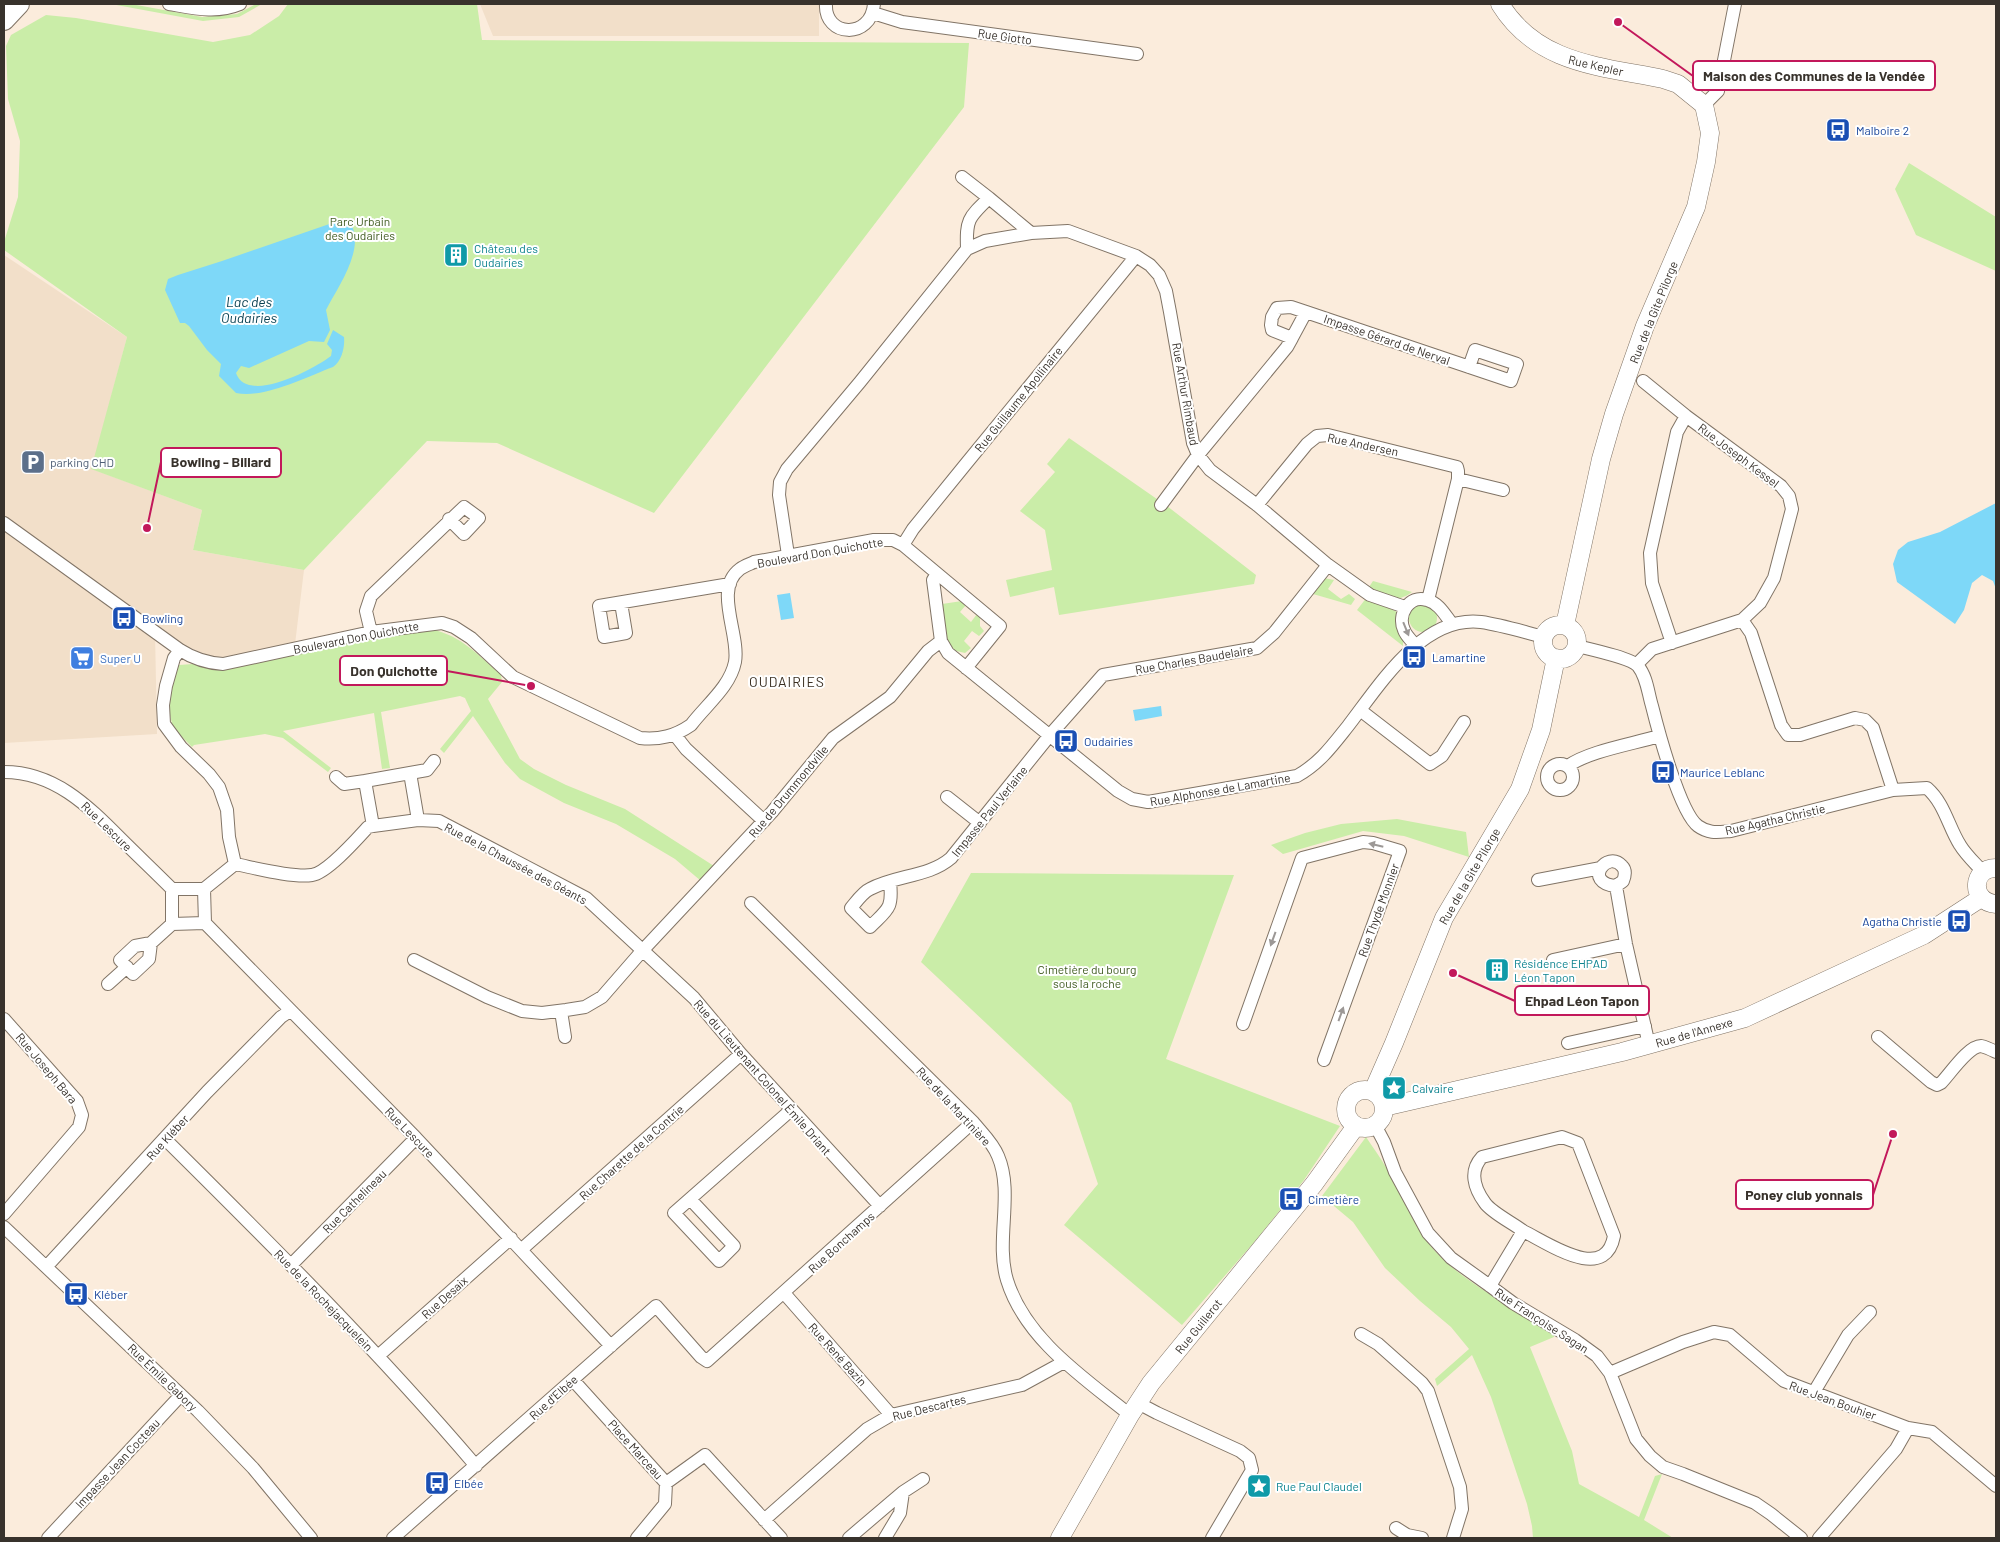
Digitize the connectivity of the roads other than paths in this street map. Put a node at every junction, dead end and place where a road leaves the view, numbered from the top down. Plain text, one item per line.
1 (19, 4) edge
2 (168, 4) edge
3 (240, 4) edge
4 (826, 4) edge
5 (1500, 4) edge
6 (1735, 4) edge
7 (874, 9) edge
8 (4, 20) edge
9 (1137, 54) dead end
10 (1704, 105) junction
11 (962, 178) dead end
12 (989, 198) junction
13 (1031, 233) junction
14 (967, 249) junction
15 (1136, 256) junction
16 (1306, 312) junction
17 (1292, 338) junction
18 (1469, 367) dead end
19 (1643, 381) dead end
20 (1686, 416) junction
21 (1198, 455) junction
22 (1458, 479) junction
23 (1504, 490) dead end
24 (1161, 505) dead end
25 (1257, 505) junction
26 (448, 520) dead end
27 (4, 523) edge
28 (903, 545) junction
29 (788, 555) junction
30 (1328, 565) junction
31 (937, 574) junction
32 (730, 584) junction
33 (1428, 600) junction
34 (621, 602) dead end
35 (1405, 607) junction
36 (1742, 620) junction
37 (1452, 624) junction
38 (1565, 626) junction
39 (371, 632) junction
40 (1544, 637) junction
41 (941, 641) junction
42 (1672, 643) junction
43 (1416, 646) junction
44 (1577, 646) junction
45 (180, 650) junction
46 (1556, 658) junction
47 (1637, 664) junction
48 (966, 668) junction
49 (1360, 710) junction
50 (1464, 722) dead end
51 (675, 735) junction
52 (1050, 735) junction
53 (1659, 736) junction
54 (434, 761) dead end
55 (1568, 766) dead end
56 (4, 772) edge
57 (410, 773) junction
58 (336, 777) dead end
59 (365, 781) junction
60 (1893, 790) junction
61 (947, 797) dead end
62 (418, 820) junction
63 (764, 821) junction
64 (980, 823) junction
65 (373, 826) junction
66 (235, 864) junction
67 (1601, 868) junction
68 (1990, 870) edge
69 (1538, 880) dead end
70 (890, 882) dead end
71 (1616, 886) junction
72 (204, 888) junction
73 (172, 889) junction
74 (1989, 901) edge
75 (751, 903) dead end
76 (205, 923) junction
77 (172, 924) junction
78 (1626, 944) junction
79 (642, 951) junction
80 (414, 960) dead end
81 (1553, 960) dead end
82 (108, 984) dead end
83 (290, 1011) junction
84 (561, 1011) junction
85 (4, 1019) edge
86 (1244, 1024) dead end
87 (1645, 1026) junction
88 (565, 1037) dead end
89 (1878, 1038) dead end
90 (1568, 1043) dead end
91 (1650, 1045) junction
92 (1996, 1052) edge
93 (741, 1054) junction
94 (1324, 1060) dead end
95 (1373, 1091) junction
96 (1384, 1107) junction
97 (791, 1110) junction
98 (973, 1122) junction
99 (1375, 1125) junction
100 (1356, 1126) junction
101 (416, 1138) junction
102 (165, 1139) junction
103 (690, 1199) junction
104 (880, 1206) junction
105 (4, 1214) edge
106 (4, 1227) edge
107 (1523, 1231) junction
108 (511, 1238) junction
109 (522, 1249) junction
110 (291, 1265) junction
111 (47, 1266) junction
112 (1490, 1286) junction
113 (784, 1293) junction
114 (1870, 1312) dead end
115 (1361, 1334) dead end
116 (611, 1346) junction
117 (378, 1356) junction
118 (707, 1361) joint
119 (1064, 1362) junction
120 (1610, 1373) junction
121 (572, 1380) junction
122 (1814, 1392) junction
123 (181, 1394) junction
124 (1134, 1409) junction
125 (891, 1415) junction
126 (1908, 1428) junction
127 (476, 1466) junction
128 (923, 1479) dead end
129 (666, 1483) junction
130 (1996, 1486) edge
131 (903, 1492) junction
132 (764, 1520) junction
133 (1396, 1528) dead end
134 (54, 1536) edge
135 (774, 1536) edge
136 (311, 1538) edge
137 (393, 1538) edge
138 (637, 1538) edge
139 (850, 1538) edge
140 (885, 1538) edge
141 (1060, 1538) edge
142 (1212, 1538) edge
143 (1422, 1538) edge
144 (1453, 1538) edge
145 (1801, 1538) edge
146 (1820, 1538) edge

1 - 8 main road
2 - 3 street
4 - 7 street
5 - 10 street, Rue Kepler
6 - 10 street
7 - 9 street, Rue Giotto
10 - 38 street, Rue de la Gite Pilorge
11 - 12 street
12 - 13 street
12 - 14 street
13 - 14 street, Rue Arthur Rimbaud
13 - 15 street, Rue Arthur Rimbaud
14 - 29 street
15 - 21 street, Rue Arthur Rimbaud
15 - 28 street, Rue Guillaume Apollinaire
16 - 17 street
16 - 17 street, Impasse Gérard de Nerval
16 - 18 street, Impasse Gérard de Nerval
17 - 21 street
19 - 20 street, Rue Joseph Kessel
20 - 36 street, Rue Joseph Kessel
20 - 42 street, Rue Joseph Kessel
21 - 24 street
21 - 25 street, Rue Arthur Rimbaud
22 - 23 street
22 - 25 street, Rue Andersen
22 - 33 street
25 - 30 street, Rue Arthur Rimbaud
26 - 39 street
27 - 45 street, Boulevard Don Quichotte
28 - 29 street, Boulevard Don Quichotte
28 - 31 street, Boulevard Don Quichotte
29 - 32 street, Boulevard Don Quichotte
30 - 35 street, Rue Arthur Rimbaud
30 - 52 street, Rue Charles Baudelaire
31 - 41 street
31 - 48 street, Boulevard Don Quichotte
32 - 34 street
32 - 51 street, Boulevard Don Quichotte
33 - 35 street
33 - 37 street
35 -> 43 street
36 - 42 street, Rue Joseph Kessel
36 - 60 street
37 - 40 street, Rue Alphonse de Lamartine
37 - 43 street, Rue Alphonse de Lamartine
38 - 40 street
38 - 44 street
39 - 45 street, Boulevard Don Quichotte
39 - 51 street, Boulevard Don Quichotte
40 - 46 street
41 - 48 street, Rue Alphonse de Lamartine
41 - 63 street, Rue de Drummondville
42 - 47 street, Rue Joseph Kessel
43 - 49 street, Rue Alphonse de Lamartine
44 - 46 street
44 - 47 street
45 - 66 street
46 - 95 street, Rue de la Gite Pilorge
47 - 53 street, Rue Agatha Christie
48 - 52 street, Rue Alphonse de Lamartine
49 - 50 street
49 - 52 street, Rue Alphonse de Lamartine
51 - 63 street
52 - 64 street, Impasse Paul Verlaine
53 - 55 street
53 - 60 street, Rue Agatha Christie
54 - 57 street
56 - 73 street, Rue Lescure
57 - 59 street
57 - 62 street
58 - 59 street
59 - 65 street
60 - 68 street, Rue Agatha Christie
61 - 64 street
62 - 65 street
62 - 79 street, Rue de la Chaussée des Géants
63 - 79 street, Rue de Drummondville
64 - 70 street, Impasse Paul Verlaine
65 - 66 street
66 - 72 street
67 - 69 street
67 - 71 street
67 - 71 street
68 - 74 street
71 - 78 street
72 - 73 street
72 - 76 street
73 - 77 street
74 - 91 street, Rue de l'Annexe
75 - 98 street, Rue de la Martinière
76 - 77 street
76 - 83 street, Rue Lescure
77 - 82 street
78 - 81 street
78 - 87 street
79 - 84 street, Rue de Drummondville
79 - 93 street, Rue du Lieutenant Colonel Émile Driant
80 - 84 street, Rue de Drummondville
83 - 101 street, Rue Lescure
83 - 102 street, Rue Kléber
84 - 88 street
85 - 105 street, Rue Joseph Bara
94 -> 86 street, Rue Thyde Monnier
87 - 90 street
87 - 91 street
89 - 92 street
91 - 96 street, Rue de l'Annexe
93 - 97 street, Rue du Lieutenant Colonel Émile Driant
93 - 109 street, Rue Charette de la Contrie
95 - 96 street
95 - 100 street
96 - 99 street
97 - 103 street
97 - 104 street, Rue du Lieutenant Colonel Émile Driant
98 - 104 street, Rue Bonchamps
98 - 119 street, Rue de la Martinière
99 - 100 street
99 - 112 street, Rue Françoise Sagan
100 - 124 street, Rue Guillerot
101 - 108 street, Rue Lescure
101 - 110 street, Rue Cathelineau
102 - 110 street, Rue de la Rochejacquelein
102 - 111 street, Rue Kléber
103 - 103 street
104 - 113 street, Rue Bonchamps
106 - 111 street, Rue Émile Gabory
107 - 107 street
107 - 112 street
108 - 109 street, Rue Lescure
108 - 117 street, Rue Desaix
109 - 116 street, Rue Lescure
110 - 117 street, Rue de la Rochejacquelein
111 - 123 street, Rue Émile Gabory
112 - 120 street, Rue Françoise Sagan
113 - 118 street, Rue Bonchamps
113 - 125 street, Rue René Bazin
114 - 122 street
115 - 144 street
116 - 118 street, Rue d'Elbée
116 - 121 street, Rue d'Elbée
117 - 127 street, Rue de la Rochejacquelein
119 - 124 street, Rue de la Martinière
119 - 125 street, Rue Descartes
120 - 122 street, Rue Jean Bouhier
120 - 145 street, Rue Françoise Sagan
121 - 127 street, Rue d'Elbée
121 - 129 street, Place Marceau
122 - 126 street, Rue Jean Bouhier
123 - 134 street, Impasse Jean Cocteau
123 - 136 street, Rue Émile Gabory
124 - 141 street, Rue Guillerot
124 - 142 street
125 - 132 street, Rue Descartes
126 - 130 street, Rue Jean Bouhier
126 - 146 street
127 - 137 street, Rue d'Elbée
128 - 131 street
129 - 132 street, Place Marceau
129 - 138 street
131 - 139 street
131 - 140 street
132 - 135 street
133 - 143 street

